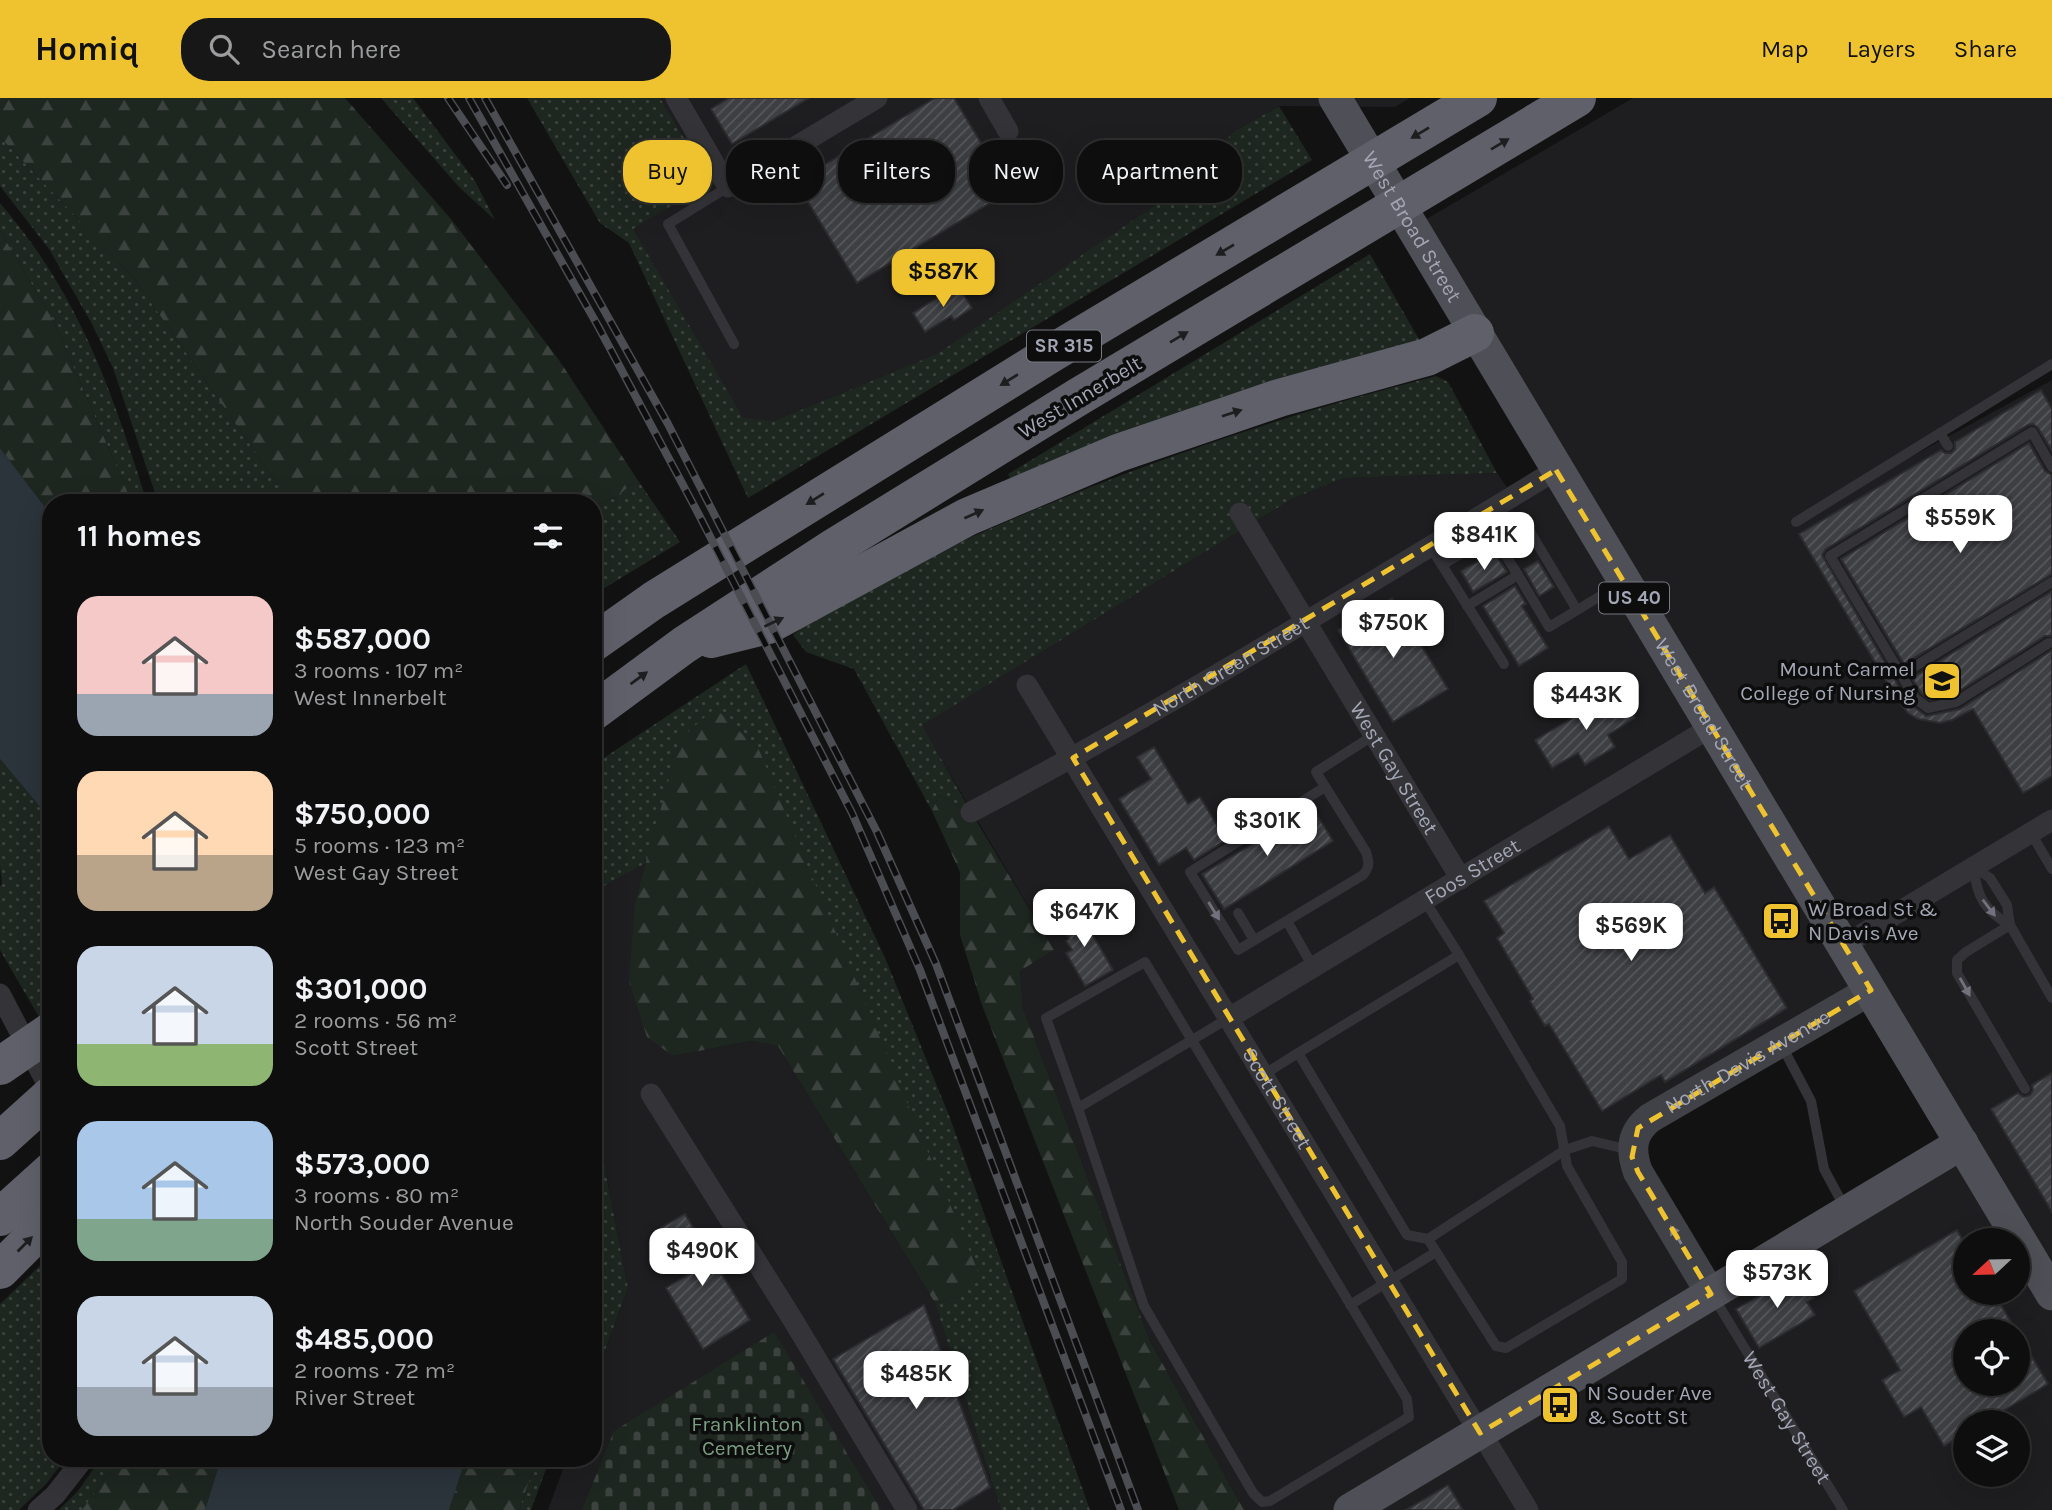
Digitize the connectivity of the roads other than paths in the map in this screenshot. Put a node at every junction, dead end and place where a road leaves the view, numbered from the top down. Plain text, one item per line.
1 (676, 98) edge
2 (877, 98) edge
3 (989, 98) edge
4 (1335, 98) edge
5 (1478, 98) edge
6 (1577, 98) edge
7 (1008, 131) dead end
8 (807, 140) edge
9 (726, 184) edge
10 (726, 188) edge
11 (1475, 333) junction
12 (734, 344) dead end
13 (2052, 364) edge
14 (1940, 433) junction
15 (1948, 446) dead end
16 (2052, 467) edge
17 (1556, 470) junction
18 (1494, 508) junction
19 (1240, 513) dead end
20 (1796, 522) dead end
21 (1506, 528) junction
22 (1493, 535) junction
23 (1430, 546) junction
24 (1442, 565) junction
25 (1518, 575) junction
26 (1624, 582) junction
27 (2052, 582) edge
28 (1467, 606) junction
29 (1577, 610) junction
30 (1304, 622) junction
31 (602, 637) edge
32 (2049, 643) dead end
33 (684, 645) junction
34 (1504, 664) dead end
35 (1901, 675) junction
36 (1027, 685) dead end
37 (602, 705) edge
38 (1713, 726) junction
39 (1374, 736) junction
40 (1073, 758) junction
41 (1325, 787) junction
42 (971, 812) dead end
43 (2052, 820) edge
44 (2031, 833) junction
45 (1974, 867) junction
46 (2052, 869) edge
47 (1461, 879) junction
48 (1425, 901) junction
49 (1238, 914) dead end
50 (1287, 921) junction
51 (2010, 925) junction
52 (1254, 940) junction
53 (1844, 945) junction
54 (1459, 955) junction
55 (1313, 967) junction
56 (1871, 990) junction
57 (0, 994) edge
58 (2052, 998) edge
59 (1229, 1017) junction
60 (42, 1037) edge
61 (1191, 1040) junction
62 (1780, 1042) junction
63 (1298, 1053) junction
64 (0, 1066) edge
65 (1263, 1075) junction
66 (42, 1076) edge
67 (2025, 1089) dead end
68 (651, 1094) dead end
69 (42, 1102) edge
70 (1078, 1108) junction
71 (7, 1135) edge
72 (1962, 1143) junction
73 (1633, 1146) junction
74 (1565, 1150) junction
75 (42, 1179) edge
76 (1847, 1212) junction
77 (0, 1217) edge
78 (42, 1228) edge
79 (1428, 1240) junction
80 (1436, 1252) junction
81 (0, 1270) edge
82 (1388, 1282) junction
83 (2051, 1291) edge
84 (1711, 1294) junction
85 (1350, 1305) junction
86 (1480, 1433) junction
87 (77, 1467) edge
88 (38, 1510) edge
89 (907, 1510) edge
90 (1350, 1510) edge
91 (1528, 1510) edge
92 (1843, 1510) edge

1 - 9 street
2 - 8 street
3 - 7 street
4 - 11 main road, West Broad Street / US 40
5 -> 31 highway, SR 315
33 -> 6 highway, West Innerbelt / SR 315
10 - 12 lane
11 - 17 main road, West Broad Street / US 40
33 -> 11 highway
13 - 14 lane
14 - 15 lane
14 - 20 lane
16 - 35 lane
17 - 18 street, North Green Street
17 - 26 main road, West Broad Street / US 40
18 - 21 lane
18 - 23 street, North Green Street
19 - 30 street, West Gay Street
21 - 22 lane
21 - 29 lane
22 - 24 lane
22 - 25 lane
23 - 24 lane
23 - 30 street, North Green Street
24 - 28 lane
25 - 28 lane
25 - 29 lane
26 - 29 lane
26 - 38 main road, West Broad Street / US 40
27 - 35 lane
28 - 34 lane
30 - 39 street, West Gay Street
30 - 40 street, North Green Street
32 - 35 lane
37 -> 33 highway, West Innerbelt / SR 315
36 - 40 street, Scott Street
38 - 47 street, Foos Street
38 - 53 main road, West Broad Street / US 40
39 - 41 lane
39 - 47 street, West Gay Street
40 - 42 street, North Green Street
40 - 59 street, Scott Street
41 - 50 lane
41 -> 52 lane
43 - 44 street
44 - 45 street
44 - 46 lane
45 - 51 lane
45 -> 51 lane
45 - 53 street
47 - 48 street, Foos Street
48 - 54 lane
48 - 55 street, Foos Street
49 - 52 lane
50 - 52 lane
50 - 55 lane
51 - 58 lane
51 -> 67 lane
53 - 56 main road, West Broad Street / US 40
54 - 63 lane
54 - 74 lane
55 - 59 street, Foos Street
56 - 62 street, North Davis Avenue
56 - 72 main road, West Broad Street / US 40
57 - 66 street
59 - 61 lane
59 - 65 street, Scott Street
60 - 64 highway
61 - 70 lane
61 - 70 lane
61 - 85 lane
62 - 73 street, North Davis Avenue
62 - 76 lane
63 - 65 lane
63 - 79 lane
65 - 82 street, Scott Street
68 - 89 street
69 - 71 highway
70 - 85 lane
72 - 76 main road
72 - 83 main road, West Broad Street / US 40
73 - 74 lane
84 -> 73 street, West Gay Street
74 - 79 lane
74 - 80 lane
75 - 77 highway
76 - 84 main road
81 -> 78 highway
79 - 80 lane
80 - 82 lane
82 - 85 lane
82 - 86 street, Scott Street
84 - 86 main road
84 - 92 lane, West Gay Street
86 - 90 main road
86 - 91 street, Scott Street
87 - 88 street

